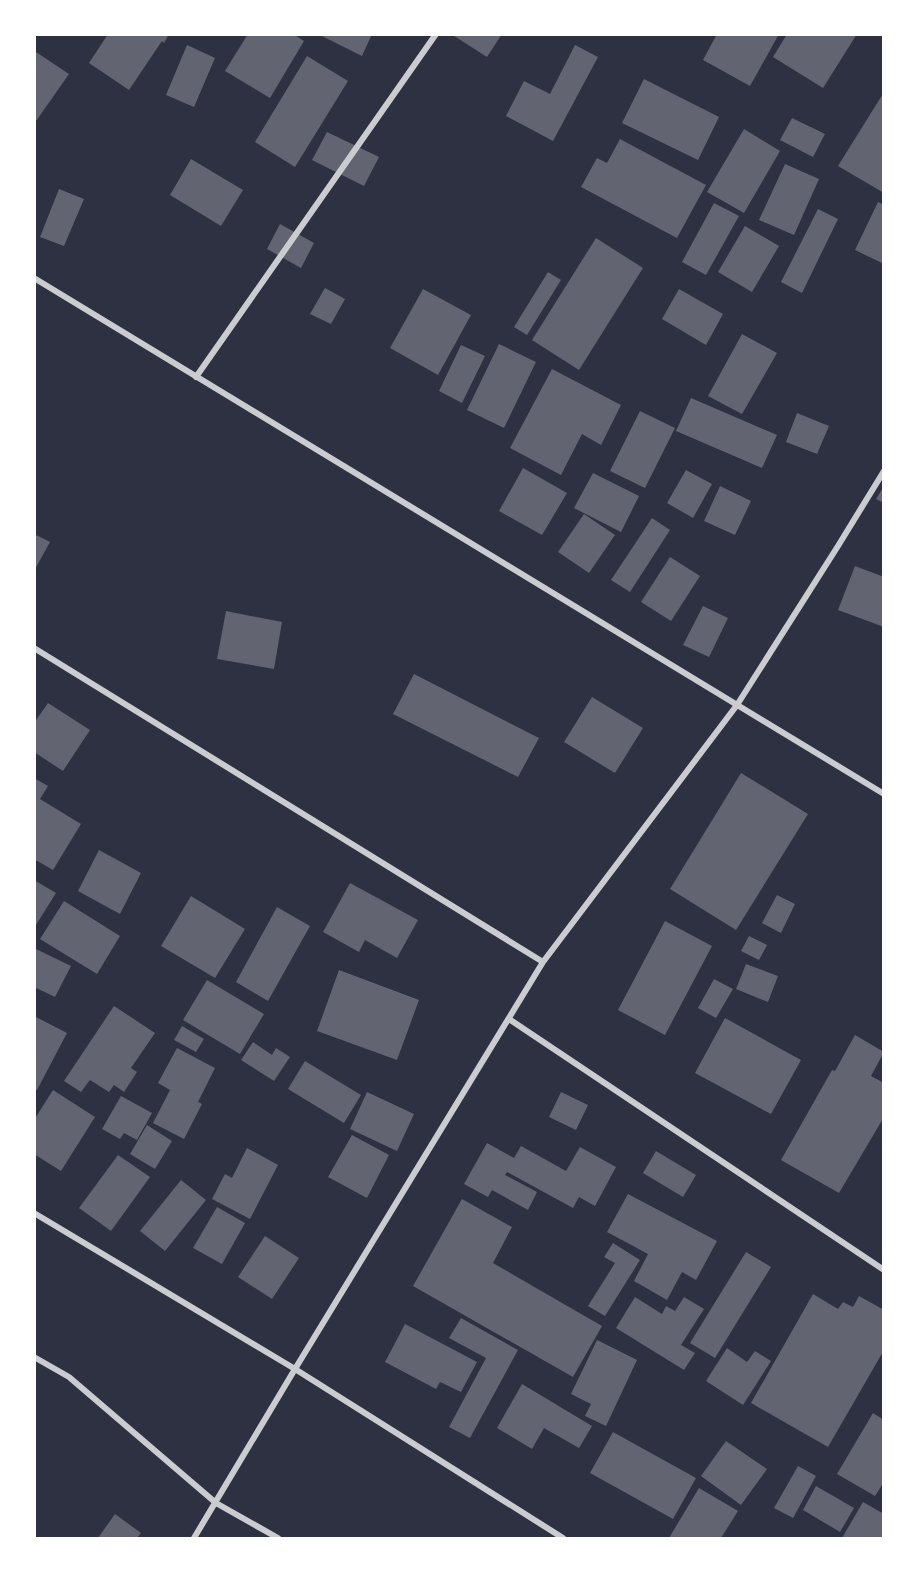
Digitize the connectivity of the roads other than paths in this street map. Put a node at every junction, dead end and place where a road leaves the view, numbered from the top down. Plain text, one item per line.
1 (436, 34) edge
2 (34, 278) edge
3 (196, 377) junction
4 (884, 471) edge
5 (34, 648) edge
6 (737, 705) junction
7 (884, 794) edge
8 (543, 962) junction
9 (509, 1019) junction
10 (34, 1213) edge
11 (884, 1270) edge
12 (34, 1357) edge
13 (295, 1369) junction
14 (216, 1503) junction
15 (194, 1539) edge
16 (278, 1539) edge
17 (563, 1539) edge

1 - 3 street
2 - 3 street
3 - 6 street
4 - 6 street
5 - 8 street
6 - 7 street
6 - 8 street
8 - 9 street
9 - 11 street
9 - 13 street
10 - 13 street
12 - 14 street
13 - 14 street
13 - 17 street
14 - 15 street
14 - 16 street

